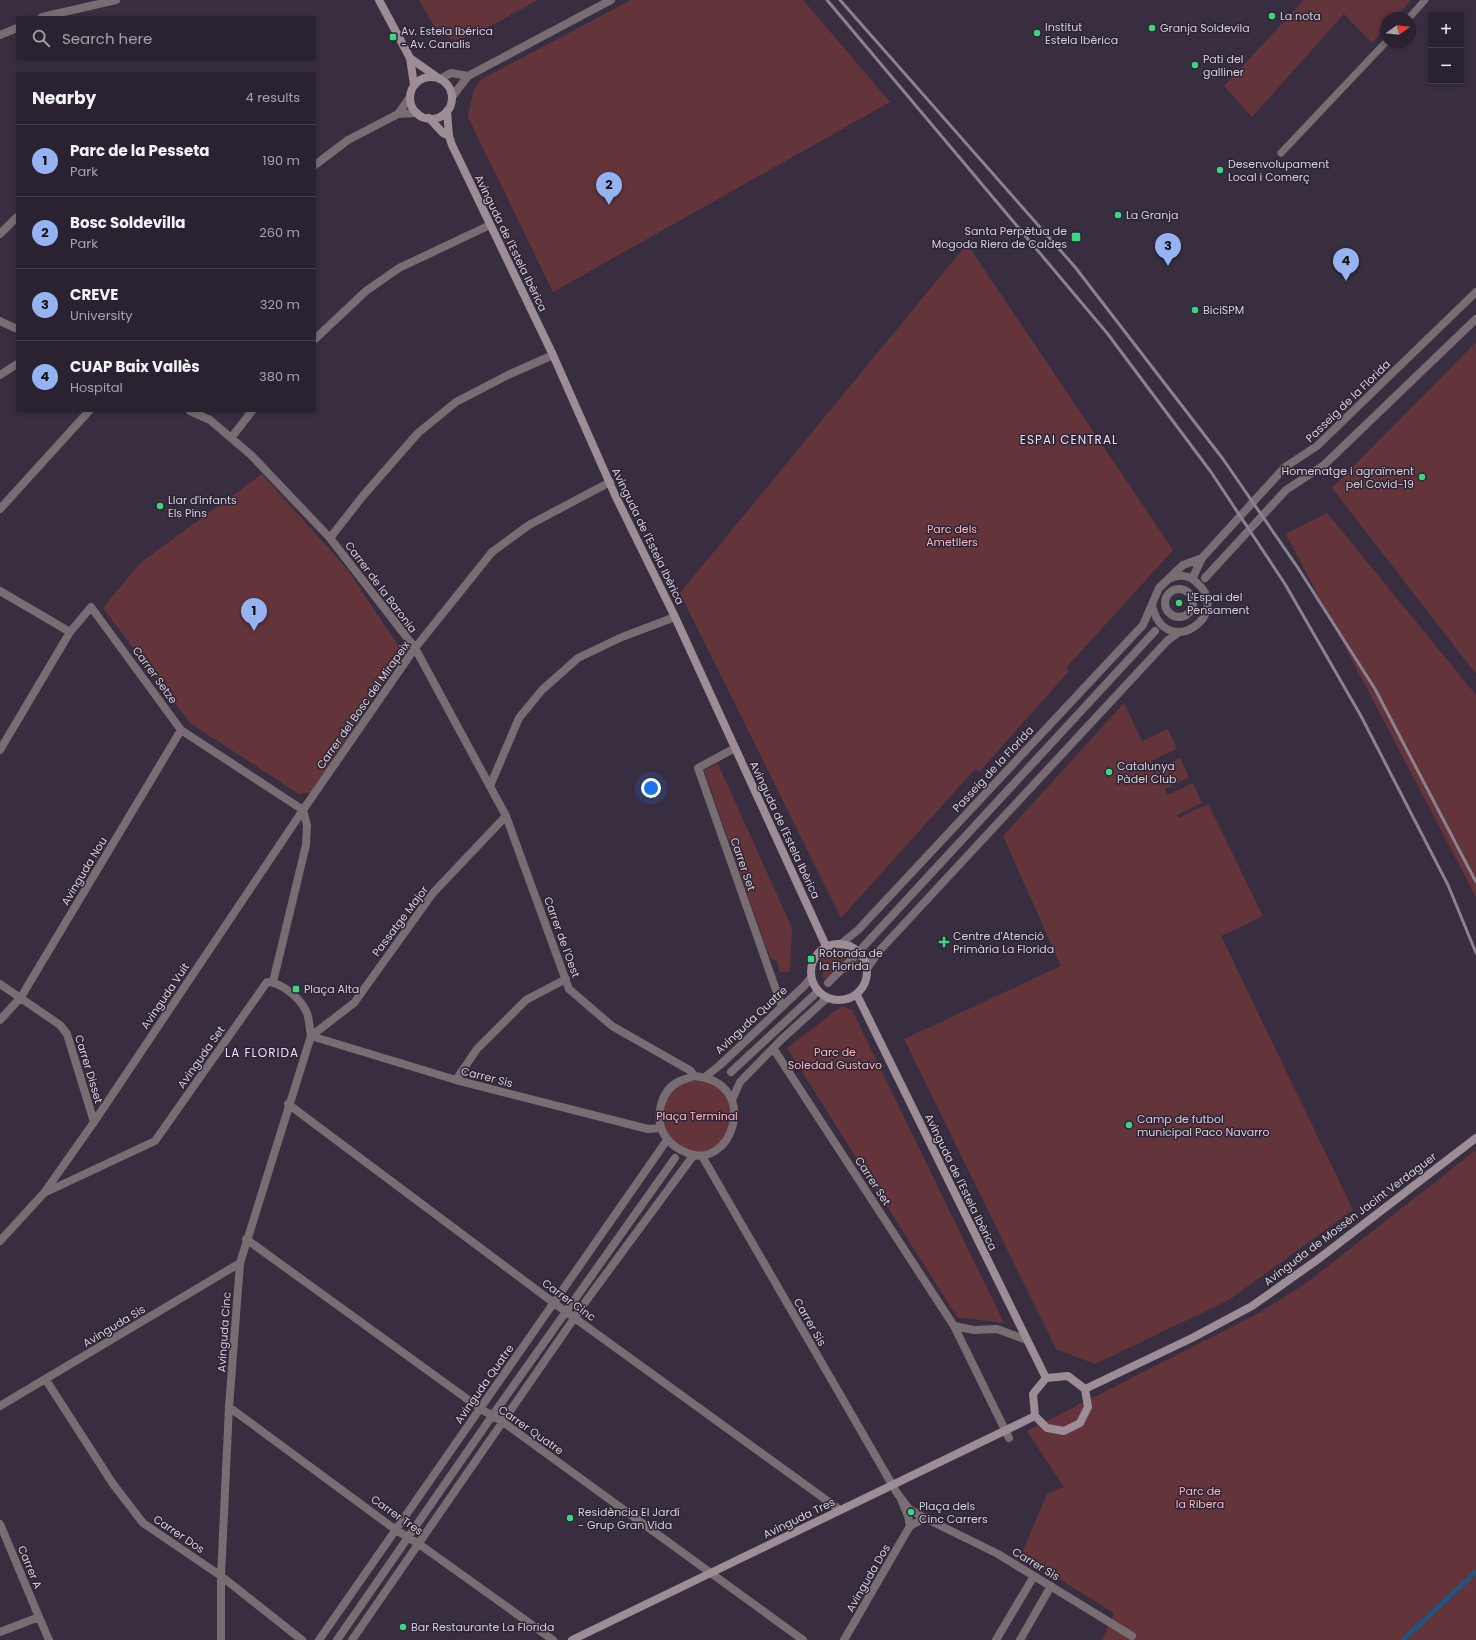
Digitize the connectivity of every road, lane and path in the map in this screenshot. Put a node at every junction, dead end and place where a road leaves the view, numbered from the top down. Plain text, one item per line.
1 (116, 0) edge
2 (379, 0) edge
3 (611, 0) edge
4 (1425, 0) edge
5 (1414, 12) edge
6 (46, 16) edge
7 (16, 28) edge
8 (0, 35) edge
9 (1380, 48) edge
10 (410, 58) junction
11 (468, 76) junction
12 (438, 78) junction
13 (414, 85) junction
14 (410, 97) junction
15 (452, 97) junction
16 (447, 111) junction
17 (418, 113) junction
18 (398, 114) junction
19 (429, 118) junction
20 (449, 136) junction
21 (1281, 153) dead end
22 (316, 164) edge
23 (16, 218) edge
24 (490, 225) junction
25 (0, 234) edge
26 (1476, 292) edge
27 (1476, 319) edge
28 (0, 321) edge
29 (16, 329) edge
30 (316, 338) edge
31 (553, 355) junction
32 (16, 365) edge
33 (0, 375) edge
34 (87, 412) edge
35 (192, 412) edge
36 (251, 412) edge
37 (231, 438) junction
38 (610, 482) junction
39 (0, 509) edge
40 (330, 538) junction
41 (1202, 558) junction
42 (1205, 578) dead end
43 (1192, 579) junction
44 (1165, 582) junction
45 (0, 591) edge
46 (1191, 592) joint
47 (1152, 605) junction
48 (675, 617) junction
49 (1155, 630) dead end
50 (70, 632) junction
51 (1179, 632) junction
52 (415, 648) junction
53 (181, 730) junction
54 (735, 748) junction
55 (0, 750) edge
56 (490, 786) junction
57 (303, 810) junction
58 (506, 816) junction
59 (842, 943) junction
60 (826, 946) junction
61 (863, 947) dead end
62 (853, 958) dead end
63 (868, 967) junction
64 (811, 978) junction
65 (566, 979) junction
66 (273, 982) junction
67 (828, 983) dead end
68 (0, 984) edge
69 (814, 995) dead end
70 (857, 995) junction
71 (21, 997) junction
72 (827, 998) junction
73 (782, 1007) junction
74 (0, 1020) edge
75 (311, 1036) junction
76 (773, 1048) junction
77 (731, 1072) dead end
78 (694, 1076) junction
79 (705, 1077) junction
80 (456, 1080) junction
81 (732, 1100) junction
82 (288, 1104) junction
83 (94, 1122) junction
84 (660, 1128) junction
85 (1476, 1138) edge
86 (667, 1140) junction
87 (693, 1156) junction
88 (702, 1156) junction
89 (675, 1158) dead end
90 (44, 1193) junction
91 (246, 1239) junction
92 (0, 1241) edge
93 (240, 1263) junction
94 (554, 1303) junction
95 (567, 1312) junction
96 (575, 1317) junction
97 (954, 1326) junction
98 (1027, 1340) junction
99 (1046, 1378) junction
100 (46, 1380) junction
101 (1085, 1389) junction
102 (0, 1406) edge
103 (229, 1407) junction
104 (481, 1409) junction
105 (492, 1416) junction
106 (1035, 1416) junction
107 (503, 1422) junction
108 (1007, 1434) junction
109 (892, 1484) junction
110 (900, 1499) junction
111 (840, 1510) junction
112 (925, 1518) junction
113 (0, 1524) edge
114 (910, 1526) junction
115 (396, 1530) junction
116 (408, 1537) junction
117 (419, 1544) junction
118 (711, 1573) junction
119 (221, 1576) junction
120 (1034, 1576) junction
121 (1051, 1586) junction
122 (39, 1617) junction
123 (0, 1632) edge
124 (1132, 1636) dead end
125 (49, 1640) edge
126 (220, 1640) edge
127 (302, 1640) edge
128 (319, 1640) edge
129 (338, 1640) edge
130 (352, 1640) edge
131 (553, 1640) edge
132 (572, 1640) edge
133 (802, 1640) edge
134 (844, 1640) edge
135 (996, 1640) edge
136 (1020, 1640) edge

1 - 6 street
2 - 10 main road
3 - 11 street
4 - 5 lane
7 - 8 street
9 - 21 lane
10 - 12 main road
10 - 13 main road
11 - 12 street
11 - 15 street
12 - 13 main road
12 - 15 main road
13 - 14 main road
14 - 17 main road
14 - 18 street
15 - 16 main road
16 - 19 main road
16 - 20 main road, Avinguda de l'Estela Ibèrica
17 - 18 street
17 - 19 main road
18 - 22 street
19 - 20 main road, Avinguda de l'Estela Ibèrica
20 - 24 main road, Avinguda de l'Estela Ibèrica
23 - 25 street
24 - 30 street
24 - 31 main road, Avinguda de l'Estela Ibèrica
26 - 41 street, Passeig de la Florida
27 - 42 street
28 - 29 street
31 - 38 main road, Avinguda de l'Estela Ibèrica
31 - 40 street
32 - 33 street
34 - 39 street
35 - 37 street, Carrer de la Baronia
36 - 37 street
37 - 40 street, Carrer de la Baronia
38 - 48 main road, Avinguda de l'Estela Ibèrica
38 - 52 street, Carrer del Bosc del Mirapeix
40 - 52 street, Carrer de la Baronia
41 - 43 street, Passeig de la Florida
41 - 44 street, Passeig de la Florida
43 - 44 street
43 - 51 street
44 - 47 street, Passeig de la Florida
45 - 50 street
46 - 46 street
47 - 51 street
47 - 59 street, Passeig de la Florida
48 - 54 main road, Avinguda de l'Estela Ibèrica
48 - 56 street
49 - 61 street
50 - 53 street, Carrer Setze
50 - 55 street
51 - 63 street
52 - 56 street, Carrer de la Baronia
52 - 57 street, Carrer del Bosc del Mirapeix
53 - 57 street, Carrer Setze
53 - 71 street, Avinguda Nou
54 - 60 main road, Avinguda de l'Estela Ibèrica
54 - 73 street, Carrer Set
56 - 58 street, Carrer de la Baronia
57 - 66 street
57 - 83 street, Avinguda Vuit
58 - 65 street, Carrer de l'Oest
58 - 75 street, Passatge Major
59 - 60 main road
59 - 63 main road
60 - 64 main road
62 - 67 street
63 - 70 main road
64 - 72 main road
64 - 73 street, Avinguda Quatre
65 - 78 street, Carrer de l'Oest
65 - 80 street
66 - 75 street
66 - 90 street, Avinguda Set
68 - 71 street, Carrer Disset
69 - 77 street
70 - 72 main road
70 - 98 main road, Avinguda de l'Estela Ibèrica
71 - 74 street, Avinguda Nou
71 - 83 street, Carrer Disset
72 - 76 street
73 - 79 street, Avinguda Quatre
75 - 80 street, Carrer Sis
75 - 82 street, Avinguda Cinc
76 - 81 street
76 - 97 street, Carrer Set
78 - 79 street
78 - 84 street
79 - 81 street
80 - 84 street, Carrer Sis
81 - 88 street
82 - 91 street, Avinguda Cinc
82 - 94 street, Carrer Cinc
83 - 90 street, Avinguda Vuit
84 - 86 street
85 - 101 main road, Avinguda de Mossèn Jacint Verdaguer
86 - 87 street
86 - 94 street, Avinguda Quatre
87 - 88 street
87 - 96 street
88 - 109 street, Carrer Sis
89 - 95 street
90 - 92 street, Avinguda Set
91 - 93 street, Avinguda Cinc
91 - 104 street, Carrer Quatre
93 - 100 street, Avinguda Sis
93 - 103 street, Avinguda Cinc
94 - 95 street, Carrer Cinc
94 - 104 street, Avinguda Quatre
95 - 96 street, Carrer Cinc
95 - 105 street
96 - 107 street
96 - 111 street, Carrer Cinc
97 - 98 street
97 - 108 street, Carrer Set
98 - 99 main road, Avinguda de l'Estela Ibèrica
99 - 101 main road
99 - 106 main road
100 - 102 street, Avinguda Sis
100 - 119 street, Carrer Dos
101 - 106 main road
103 - 115 street, Carrer Tres
103 - 119 street, Avinguda Cinc
104 - 105 street, Carrer Quatre
104 - 115 street, Avinguda Quatre
105 - 107 street, Carrer Quatre
105 - 116 street
106 - 108 main road, Avinguda Tres
107 - 117 street
107 - 118 street, Carrer Quatre
108 - 109 main road, Avinguda Tres
109 - 110 street, Carrer Sis
109 - 111 main road, Avinguda Tres
110 - 112 street, Carrer Sis
110 - 114 street, Carrer Sis
111 - 118 main road, Avinguda Tres
112 - 114 street
112 - 120 street, Carrer Sis
113 - 122 street, Carrer A
114 - 134 street, Avinguda Dos
115 - 116 street, Carrer Tres
115 - 128 street, Avinguda Quatre
116 - 117 street, Carrer Tres
116 - 129 street
117 - 130 street
117 - 131 street, Carrer Tres
118 - 132 main road, Avinguda Tres
118 - 133 street, Carrer Quatre
119 - 126 street, Avinguda Cinc
119 - 127 street, Carrer Dos
120 - 121 street, Carrer Sis
120 - 135 street
121 - 124 street, Carrer Sis
121 - 136 street
122 - 123 street
122 - 125 street, Carrer A

